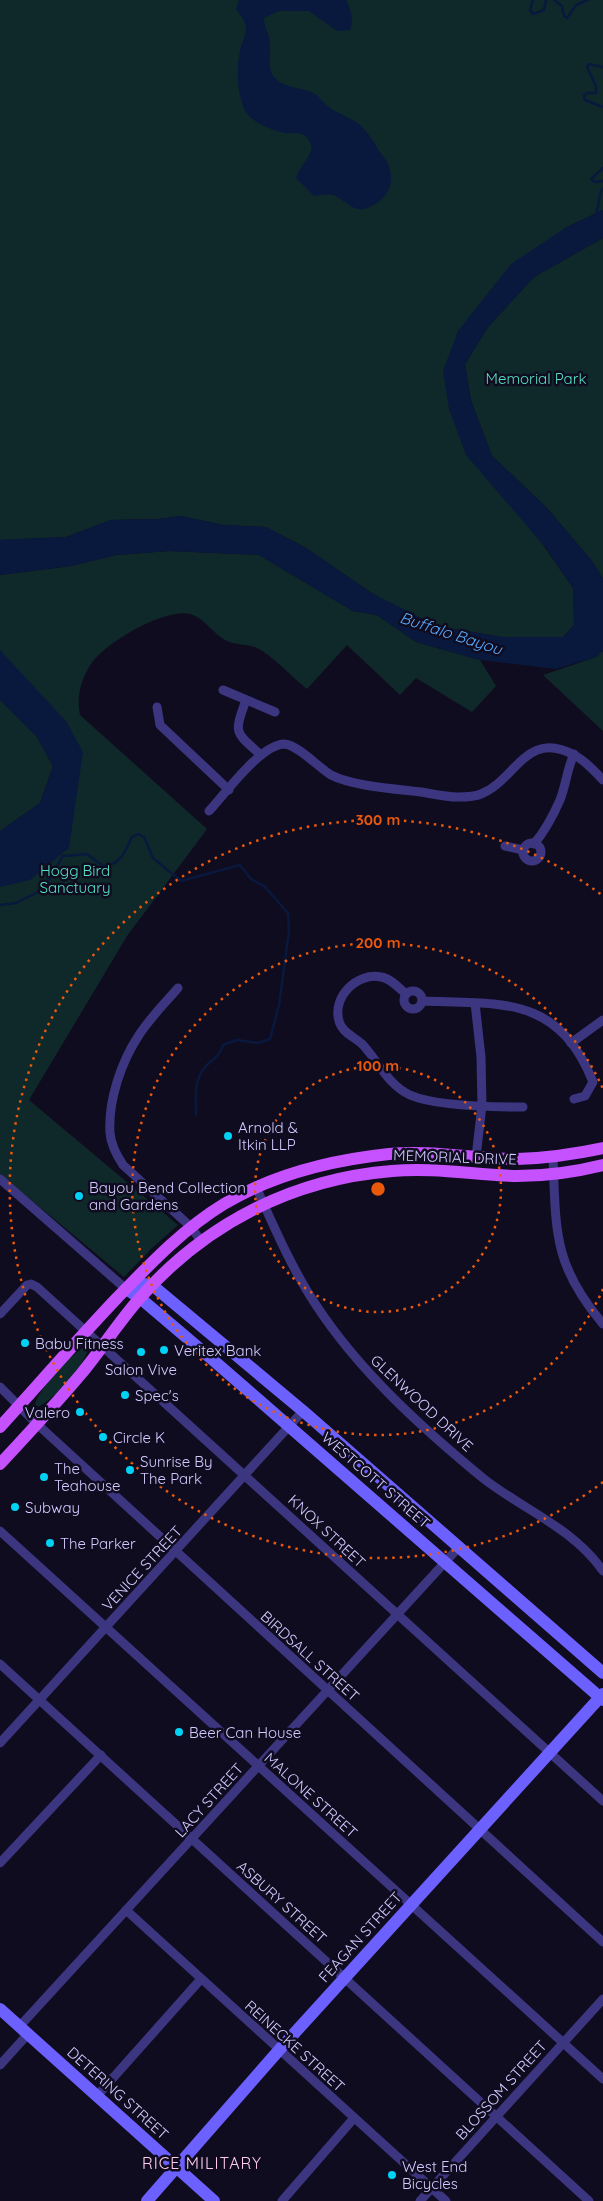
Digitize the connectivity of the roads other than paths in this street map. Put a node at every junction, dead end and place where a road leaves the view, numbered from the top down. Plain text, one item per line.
1 (223, 690) dead end
2 (246, 700) junction
3 (157, 707) dead end
4 (275, 712) dead end
5 (574, 754) junction
6 (261, 755) junction
7 (603, 780) edge
8 (229, 790) junction
9 (209, 812) dead end
10 (534, 844) junction
11 (505, 846) dead end
12 (524, 850) junction
13 (178, 988) dead end
14 (406, 994) junction
15 (422, 1001) junction
16 (475, 1003) junction
17 (603, 1020) edge
18 (571, 1044) junction
19 (598, 1082) edge
20 (574, 1099) dead end
21 (482, 1104) junction
22 (523, 1107) dead end
23 (603, 1148) edge
24 (372, 1156) junction
25 (476, 1157) junction
26 (552, 1157) junction
27 (603, 1165) edge
28 (476, 1173) junction
29 (553, 1175) junction
30 (0, 1179) edge
31 (328, 1181) junction
32 (256, 1187) junction
33 (264, 1203) junction
34 (191, 1227) junction
35 (201, 1241) junction
36 (152, 1285) junction
37 (126, 1289) junction
38 (140, 1298) junction
39 (0, 1314) edge
40 (603, 1324) edge
41 (86, 1332) junction
42 (102, 1345) junction
43 (232, 1352) junction
44 (220, 1366) junction
45 (0, 1387) edge
46 (20, 1405) junction
47 (303, 1411) junction
48 (37, 1424) junction
49 (0, 1426) edge
50 (289, 1427) junction
51 (0, 1464) edge
52 (245, 1474) junction
53 (0, 1531) edge
54 (459, 1547) junction
55 (176, 1552) junction
56 (446, 1562) junction
57 (603, 1571) edge
58 (397, 1613) junction
59 (106, 1627) junction
60 (0, 1664) edge
61 (603, 1673) edge
62 (327, 1690) junction
63 (602, 1697) edge
64 (40, 1700) junction
65 (0, 1743) edge
66 (550, 1753) junction
67 (101, 1756) junction
68 (259, 1766) junction
69 (603, 1801) edge
70 (480, 1830) junction
71 (192, 1840) junction
72 (0, 1863) edge
73 (411, 1905) junction
74 (126, 1910) junction
75 (603, 1942) edge
76 (345, 1978) junction
77 (200, 1979) junction
78 (603, 1999) edge
79 (0, 2009) edge
80 (24, 2031) junction
81 (563, 2043) junction
82 (280, 2049) junction
83 (0, 2065) edge
84 (603, 2079) edge
85 (96, 2097) junction
86 (496, 2116) junction
87 (354, 2118) junction
88 (176, 2168) junction
89 (432, 2188) junction
90 (147, 2201) edge
91 (214, 2201) edge
92 (282, 2201) edge
93 (420, 2201) edge
94 (446, 2201) edge
95 (589, 2201) edge

1 - 2 street
2 - 4 street
2 - 6 street
3 - 8 street
5 - 6 street
5 - 7 street
5 - 10 street
6 - 8 street
8 - 9 street
10 - 12 street
10 - 12 street
11 - 12 street
13 - 34 street
14 - 15 street
14 - 15 street
14 - 21 street
15 - 16 street
16 - 18 street
16 - 21 street
17 - 18 street
18 - 19 street
19 - 20 street
21 - 22 street
21 - 25 street
23 - 26 main road, MEMORIAL DRIVE
24 - 25 main road, MEMORIAL DRIVE
24 - 31 main road
24 - 32 main road, MEMORIAL DRIVE
25 - 26 main road, MEMORIAL DRIVE
25 - 28 main road
26 - 29 street
27 - 29 main road, MEMORIAL DRIVE
28 - 29 main road, MEMORIAL DRIVE
28 - 31 main road, MEMORIAL DRIVE
29 - 40 street
30 - 37 street, WESTCOTT STREET
31 - 33 main road, MEMORIAL DRIVE
32 - 33 street, GLENWOOD DRIVE
32 - 34 main road, MEMORIAL DRIVE
33 - 35 main road, MEMORIAL DRIVE
33 - 57 street, GLENWOOD DRIVE
34 - 35 street
34 - 37 main road, MEMORIAL DRIVE
35 - 36 main road, MEMORIAL DRIVE
36 - 37 main road
36 - 38 main road, MEMORIAL DRIVE
36 - 43 main road, WESTCOTT STREET
37 - 38 main road, WESTCOTT STREET
37 - 41 main road, MEMORIAL DRIVE
38 - 42 main road, MEMORIAL DRIVE
38 - 44 main road, WESTCOTT STREET
39 - 41 street, KNOX STREET
41 - 42 street, KNOX STREET
41 - 46 main road, MEMORIAL DRIVE
42 - 48 main road, MEMORIAL DRIVE
42 - 52 street, KNOX STREET
43 - 44 main road
43 - 47 main road, WESTCOTT STREET
44 - 50 main road, WESTCOTT STREET
45 - 46 street, BIRDSALL STREET
46 - 48 street, BIRDSALL STREET
46 - 49 main road, MEMORIAL DRIVE
47 - 50 street, VENICE STREET
47 - 54 main road, WESTCOTT STREET
48 - 51 main road, MEMORIAL DRIVE
48 - 55 street, BIRDSALL STREET
50 - 52 street, VENICE STREET
50 - 56 main road, WESTCOTT STREET
52 - 55 street, VENICE STREET
52 - 58 street, KNOX STREET
53 - 59 street, MALONE STREET
54 - 56 street, LACY STREET
54 - 61 main road, WESTCOTT STREET
55 - 59 street, VENICE STREET
55 - 62 street, BIRDSALL STREET
56 - 58 street, LACY STREET
56 - 63 main road, WESTCOTT STREET
58 - 62 street, LACY STREET
58 - 66 street, KNOX STREET
59 - 64 street, VENICE STREET
59 - 68 street, MALONE STREET
60 - 64 street, ASBURY STREET
62 - 68 street, LACY STREET
62 - 70 street, BIRDSALL STREET
63 - 66 main road, FEAGAN STREET
64 - 65 street, VENICE STREET
64 - 67 street, ASBURY STREET
66 - 69 street, KNOX STREET
66 - 70 main road, FEAGAN STREET
67 - 71 street, ASBURY STREET
67 - 72 street
68 - 71 street, LACY STREET
68 - 73 street, MALONE STREET
70 - 73 main road, FEAGAN STREET
70 - 75 street, BIRDSALL STREET
71 - 74 street, LACY STREET
71 - 76 street, ASBURY STREET
73 - 76 main road, FEAGAN STREET
73 - 81 street, MALONE STREET
74 - 77 street, REINECKE STREET
74 - 80 street, LACY STREET
76 - 82 main road, FEAGAN STREET
76 - 86 street, ASBURY STREET
77 - 82 street, REINECKE STREET
77 - 85 street
78 - 81 street, BLOSSOM STREET
79 - 80 main road, DETERING STREET
80 - 83 street, LACY STREET
80 - 85 main road, DETERING STREET
81 - 84 street, MALONE STREET
81 - 86 street, BLOSSOM STREET
82 - 87 street, REINECKE STREET
82 - 88 main road, FEAGAN STREET
85 - 88 main road, DETERING STREET
86 - 89 street, BLOSSOM STREET
86 - 95 street, ASBURY STREET
87 - 89 street, REINECKE STREET
87 - 92 street
88 - 90 main road, FEAGAN STREET
88 - 91 main road, DETERING STREET
89 - 93 street, BLOSSOM STREET
89 - 94 street, REINECKE STREET

